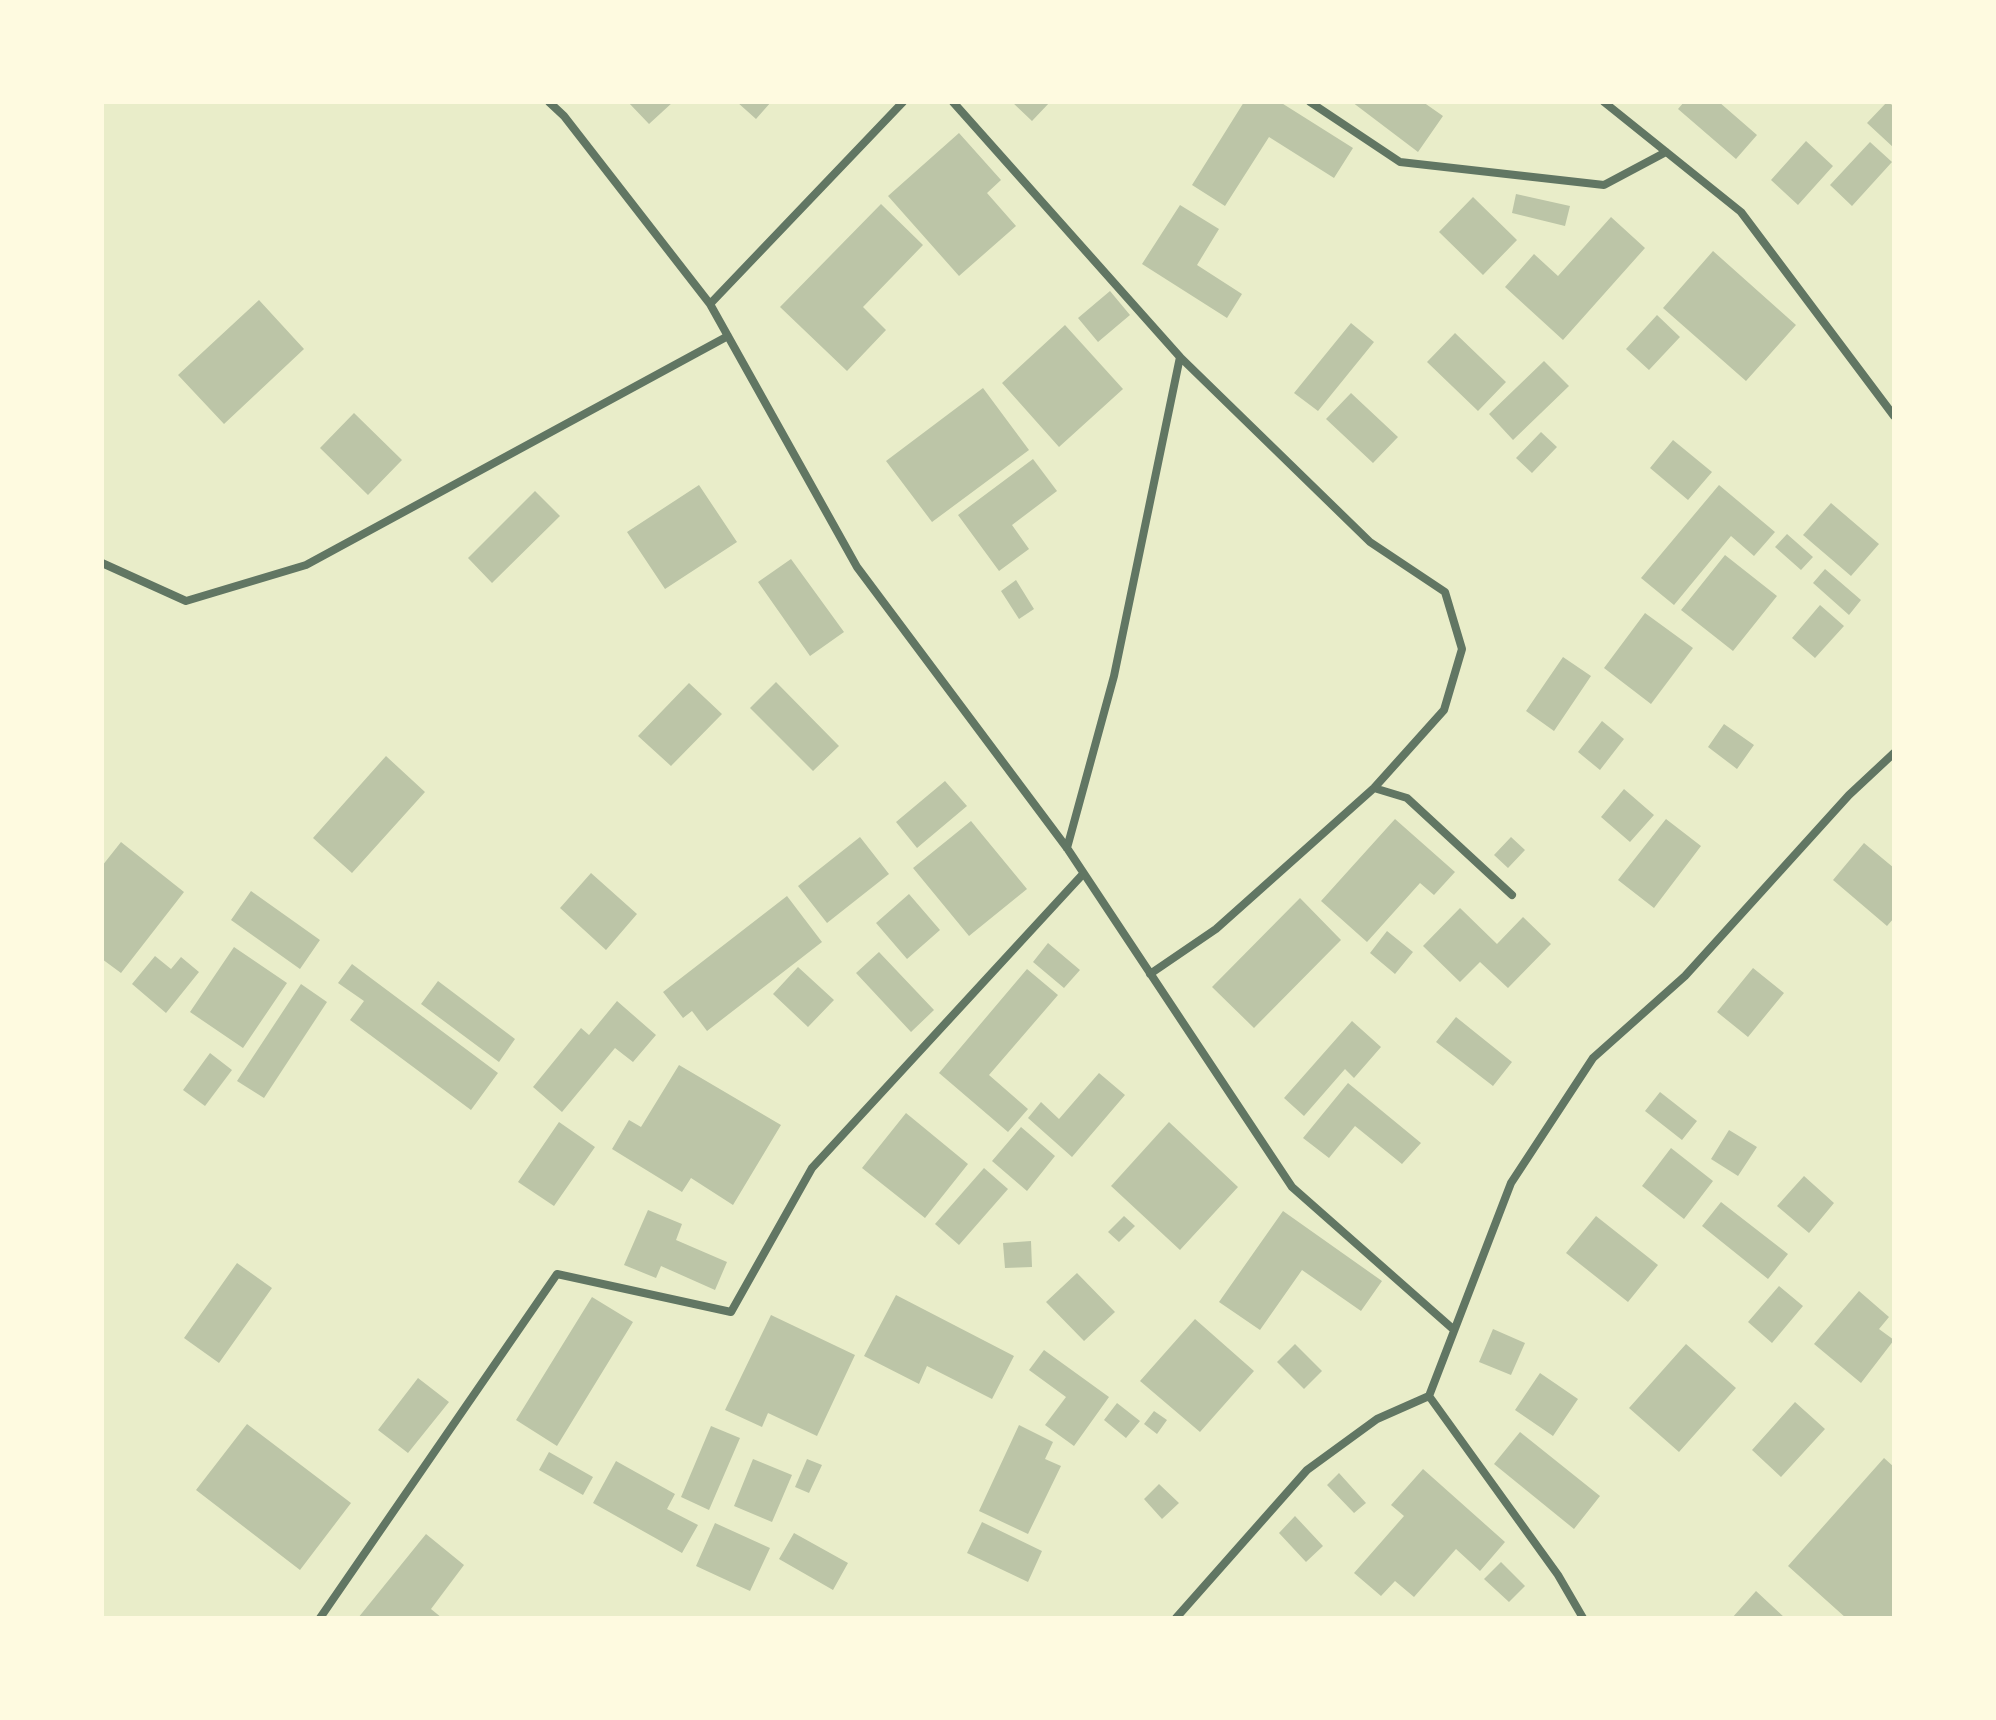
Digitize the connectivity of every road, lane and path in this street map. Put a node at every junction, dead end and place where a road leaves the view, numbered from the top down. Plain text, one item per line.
1 (549, 102) edge
2 (903, 102) edge
3 (953, 102) edge
4 (1310, 102) edge
5 (1604, 102) edge
6 (1666, 152) junction
7 (710, 304) junction
8 (728, 336) junction
9 (1180, 357) junction
10 (1894, 416) edge
11 (102, 563) edge
12 (1894, 753) edge
13 (1374, 788) junction
14 (1067, 848) junction
15 (1083, 874) junction
16 (1512, 895) dead end
17 (1150, 974) junction
18 (1453, 1329) junction
19 (1429, 1396) junction
20 (320, 1618) edge
21 (1176, 1618) edge
22 (1583, 1618) edge

1 - 7 street
2 - 7 street
3 - 9 street
4 - 6 street
5 - 6 street
6 - 10 street
7 - 8 street
8 - 11 street
8 - 14 street
9 - 13 street
9 - 14 street
12 - 18 street
13 - 16 street
13 - 17 street
14 - 15 street
15 - 17 street
15 - 20 street
17 - 18 street
18 - 19 street
19 - 21 street
19 - 22 street

